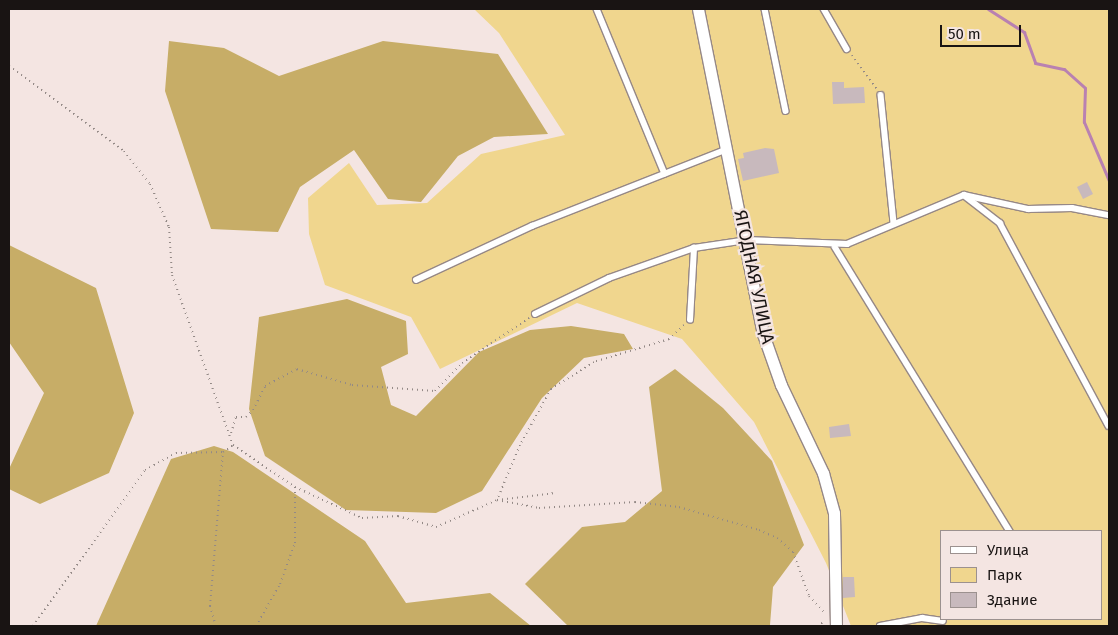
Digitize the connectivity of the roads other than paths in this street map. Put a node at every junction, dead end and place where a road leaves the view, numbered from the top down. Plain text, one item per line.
1 (597, 9) edge
2 (698, 9) edge
3 (765, 9) edge
4 (824, 9) edge
5 (847, 49) road end
6 (881, 95) road end
7 (786, 111) dead end
8 (725, 150) junction
9 (665, 174) junction
10 (964, 196) junction
11 (1109, 215) edge
12 (894, 223) junction
13 (747, 240) junction
14 (835, 246) junction
15 (694, 248) junction
16 (416, 280) dead end
17 (535, 314) road end
18 (690, 320) road end
19 (1109, 426) edge
20 (1009, 530) edge
21 (835, 621) edge
22 (943, 621) dead end
23 (880, 626) edge

1 - 9 lane
2 - 8 street, ЯГОДНАЯ УЛИЦА
3 - 7 lane
4 - 5 lane
6 - 12 lane
8 - 9 lane
8 - 13 street, ЯГОДНАЯ УЛИЦА
9 - 16 lane
10 - 11 lane
10 - 12 lane
10 - 19 lane
12 - 14 lane
13 - 14 lane
13 - 15 lane
13 - 21 street, ЯГОДНАЯ УЛИЦА
14 - 20 lane
15 - 17 lane
15 - 18 lane
22 - 23 lane

